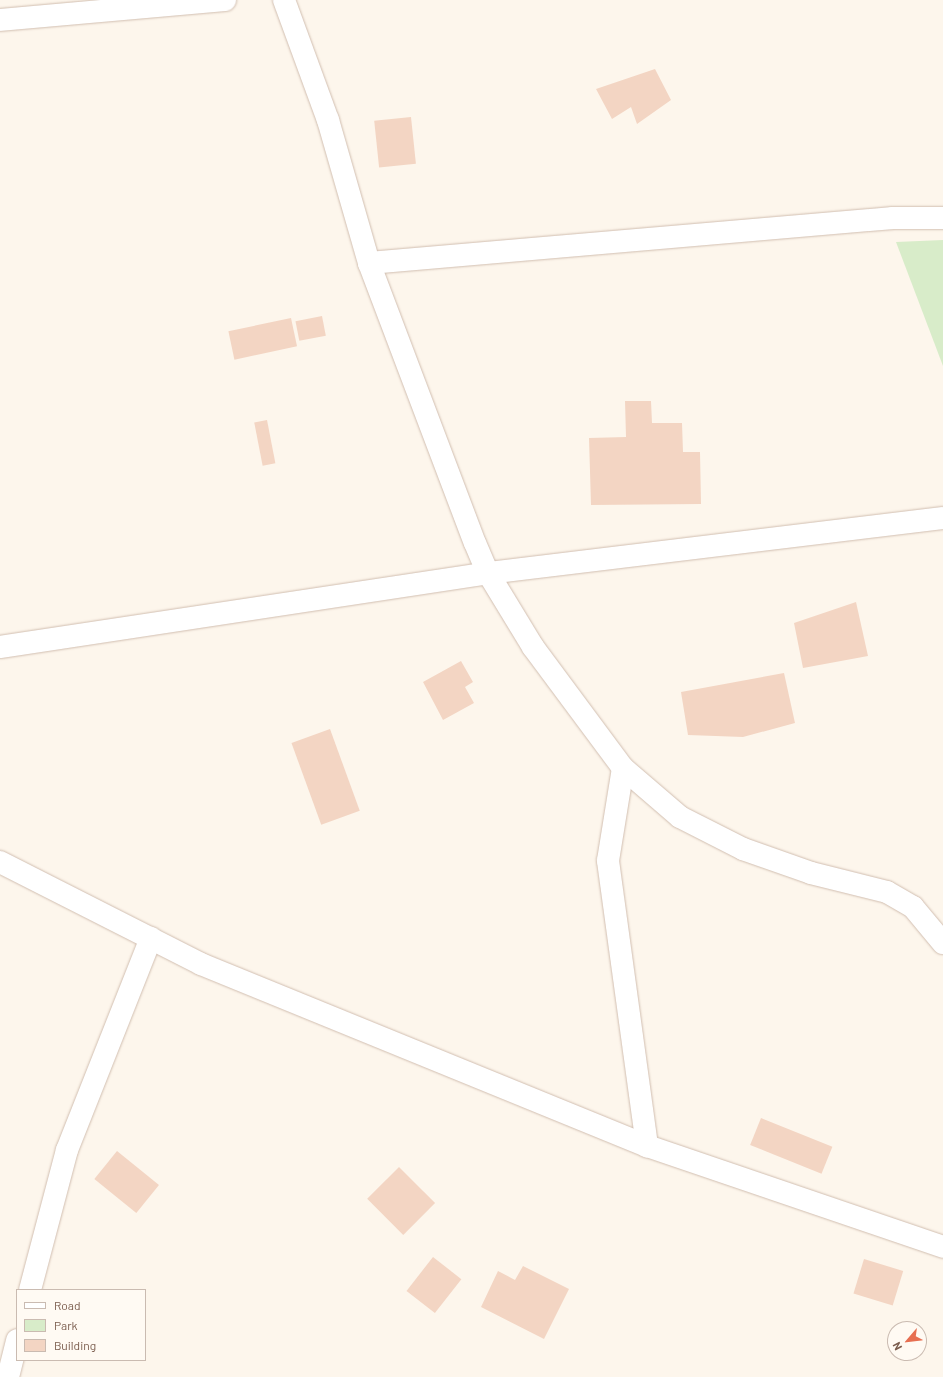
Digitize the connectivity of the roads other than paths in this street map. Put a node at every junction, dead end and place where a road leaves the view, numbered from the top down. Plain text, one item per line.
1 (225, 0) edge
2 (284, 0) edge
3 (0, 20) edge
4 (943, 218) edge
5 (369, 263) junction
6 (943, 518) edge
7 (488, 573) junction
8 (0, 647) edge
9 (623, 768) junction
10 (0, 862) edge
11 (151, 938) junction
12 (943, 943) edge
13 (647, 1146) junction
14 (943, 1247) edge
15 (30, 1289) edge
16 (16, 1344) edge
17 (8, 1377) edge

1 - 3 street
2 - 5 street
4 - 5 street
5 - 7 street
6 - 7 street
7 - 8 street
7 - 9 street
9 - 12 street
9 - 13 street
10 - 11 street
11 - 13 street
11 - 15 street
13 - 14 street
16 - 17 street

